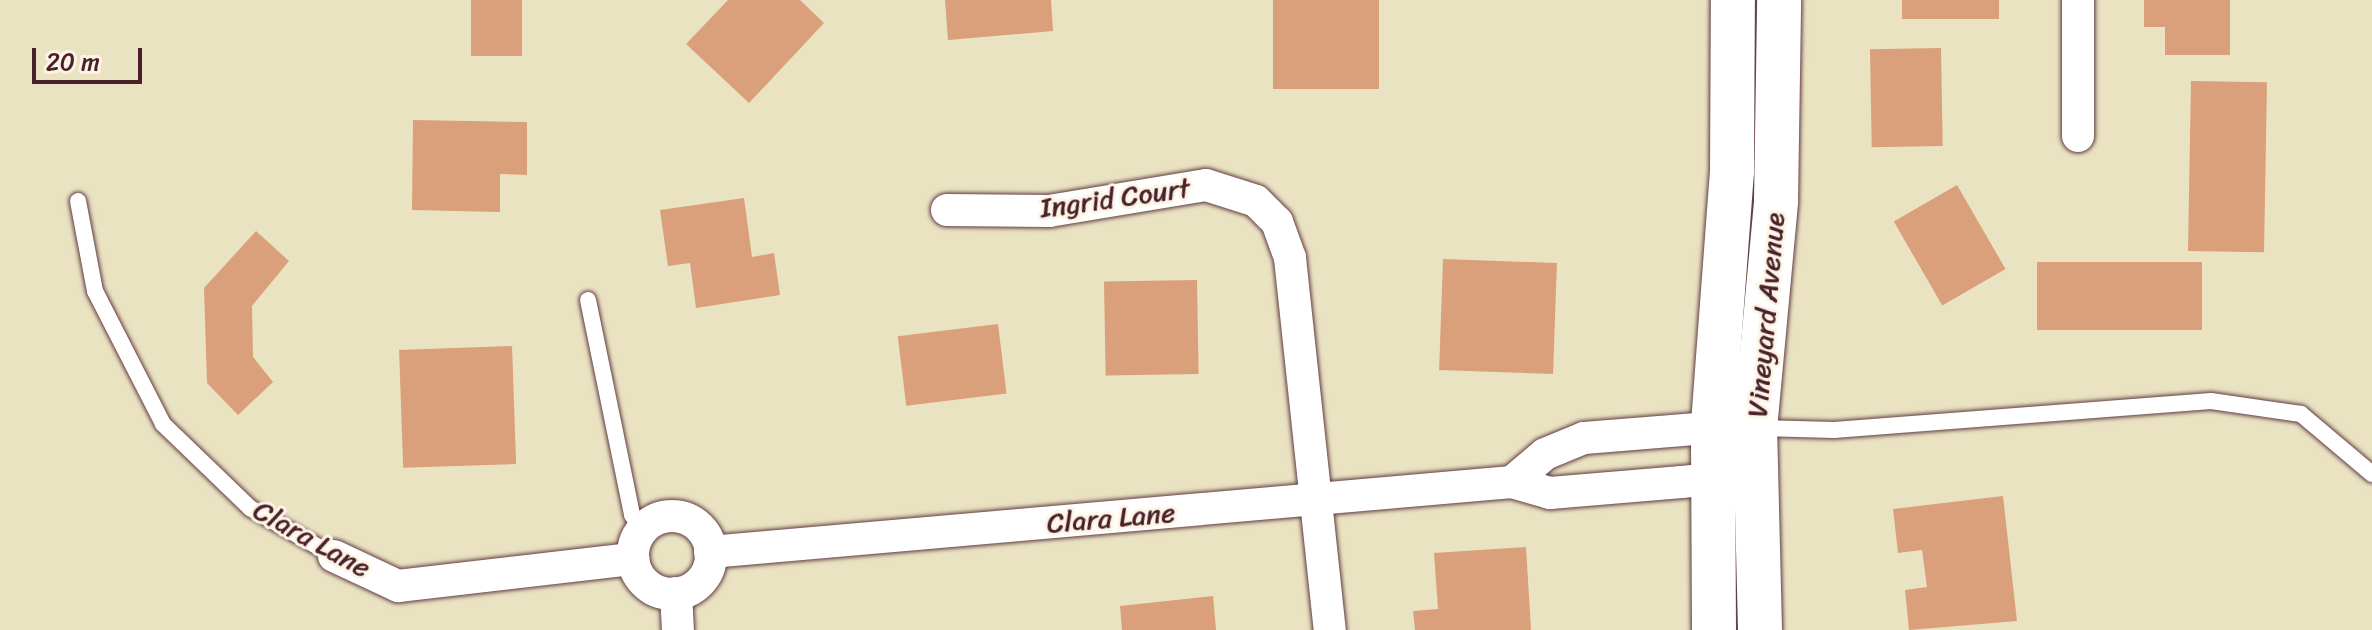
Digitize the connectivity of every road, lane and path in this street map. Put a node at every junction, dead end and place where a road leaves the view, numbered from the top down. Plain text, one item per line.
1 (1733, 0) edge
2 (1779, 0) edge
3 (2078, 0) edge
4 (2078, 136) dead end
5 (78, 201) dead end
6 (947, 210) dead end
7 (588, 300) dead end
8 (1734, 426) junction
9 (2372, 474) edge
10 (1712, 479) junction
11 (1512, 482) junction
12 (1315, 500) junction
13 (638, 544) junction
14 (710, 552) junction
15 (334, 556) joint
16 (676, 593) junction
17 (678, 630) edge
18 (1330, 630) edge
19 (1714, 630) edge
20 (1760, 630) edge

1 - 8 street, Vineyard Avenue
2 - 8 street, Vineyard Avenue
3 - 4 street
5 - 15 lane, Clara Lane
6 - 12 street, Ingrid Court
7 - 13 lane
8 - 9 lane
8 - 10 street, Vineyard Avenue
8 - 11 street
8 - 20 street, Vineyard Avenue
10 - 11 street, Clara Lane
10 - 19 street, Vineyard Avenue
11 - 12 street, Clara Lane
12 - 14 street, Clara Lane
12 - 18 street, Ingrid Court
13 - 14 street
13 - 15 street, Clara Lane
13 - 16 street
14 - 16 street
16 - 17 street

